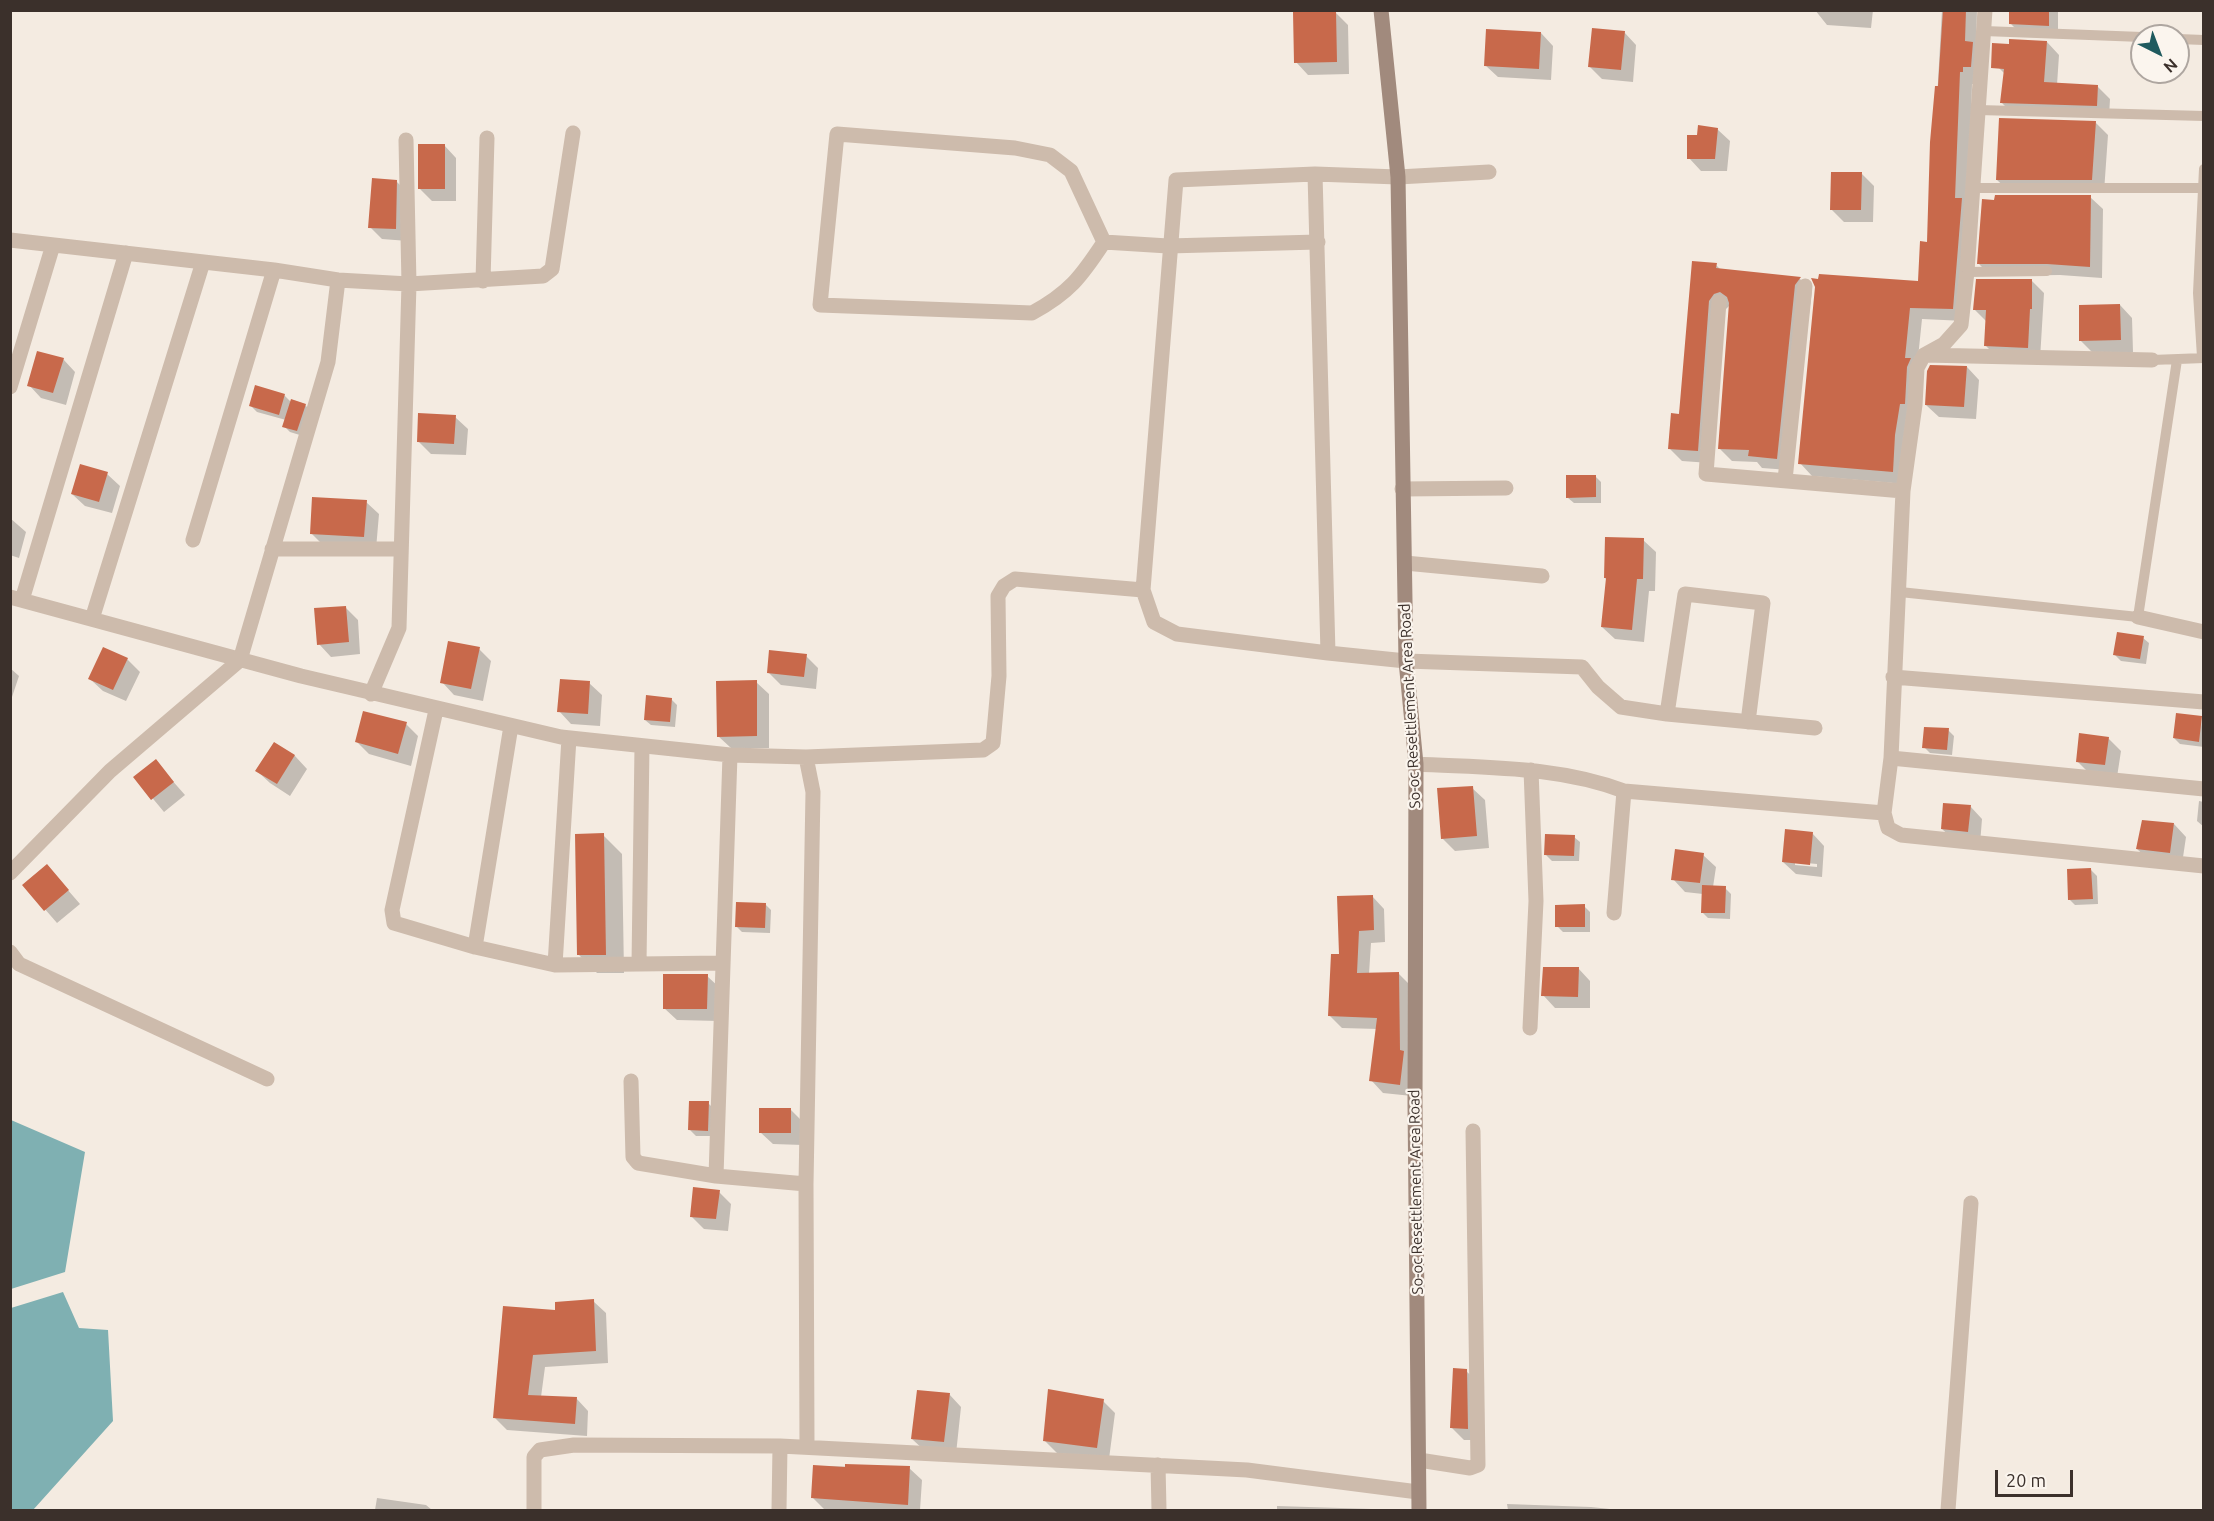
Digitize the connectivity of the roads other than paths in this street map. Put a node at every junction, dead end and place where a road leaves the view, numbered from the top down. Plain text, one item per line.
1 (1381, 10) edge
2 (1985, 10) edge
3 (1984, 31) junction
4 (2130, 37) edge
5 (1978, 110) junction
6 (2204, 116) edge
7 (573, 133) dead end
8 (487, 138) dead end
9 (406, 140) dead end
10 (2204, 169) edge
11 (1489, 172) dead end
12 (1315, 174) junction
13 (1398, 177) junction
14 (1972, 188) junction
15 (2202, 188) junction
16 (10, 240) edge
17 (1104, 242) junction
18 (1318, 242) junction
19 (53, 245) junction
20 (1168, 246) junction
21 (126, 253) junction
22 (203, 262) junction
23 (274, 270) junction
24 (2047, 271) dead end
25 (1967, 272) junction
26 (338, 280) junction
27 (483, 281) junction
28 (409, 284) junction
29 (1805, 286) dead end
30 (1719, 302) dead end
31 (1924, 355) junction
32 (2203, 358) edge
33 (2152, 360) joint
34 (2177, 360) junction
35 (10, 387) edge
36 (1785, 480) junction
37 (1506, 488) dead end
38 (1402, 489) junction
39 (1903, 491) junction
40 (193, 540) dead end
41 (272, 549) junction
42 (401, 549) junction
43 (1405, 563) junction
44 (1542, 576) dead end
45 (1143, 590) junction
46 (1900, 592) junction
47 (16, 599) edge
48 (2138, 617) junction
49 (92, 619) junction
50 (2204, 632) edge
51 (1328, 653) junction
52 (240, 660) junction
53 (1406, 661) junction
54 (1893, 677) junction
55 (371, 694) junction
56 (2204, 702) edge
57 (436, 710) junction
58 (1667, 714) junction
59 (1748, 722) junction
60 (511, 726) junction
61 (1815, 728) dead end
62 (569, 738) junction
63 (642, 746) junction
64 (730, 755) junction
65 (806, 757) junction
66 (1891, 758) junction
67 (1416, 764) junction
68 (1531, 770) junction
69 (2204, 789) edge
70 (1624, 791) junction
71 (1884, 813) junction
72 (2204, 866) edge
73 (10, 873) edge
74 (1614, 914) dead end
75 (475, 947) junction
76 (10, 952) edge
77 (723, 963) junction
78 (639, 964) junction
79 (555, 965) junction
80 (1530, 1028) dead end
81 (267, 1079) dead end
82 (631, 1081) dead end
83 (1473, 1131) dead end
84 (716, 1176) junction
85 (806, 1184) junction
86 (1971, 1203) dead end
87 (807, 1445) junction
88 (780, 1446) junction
89 (1419, 1460) junction
90 (1158, 1466) junction
91 (1418, 1492) junction
92 (534, 1510) edge
93 (779, 1510) edge
94 (1159, 1510) edge
95 (1419, 1510) edge
96 (1948, 1510) edge

1 - 13 street, So-oc Resettlement Area Road
2 - 3 street
3 - 4 lane
3 - 5 street
5 - 6 lane
5 - 14 street
7 - 27 street
8 - 27 street
9 - 28 street
10 - 15 lane
11 - 13 street
12 - 13 street
12 - 18 street
12 - 20 street
13 - 38 street, So-oc Resettlement Area Road
14 - 15 lane
14 - 25 street
15 - 32 lane
16 - 19 street
17 - 17 street
17 - 20 street
18 - 20 street
18 - 51 street
19 - 21 street
19 - 35 street
20 - 45 street
21 - 22 street
21 - 47 street
22 - 23 street
22 - 49 street
23 - 26 street
23 - 40 street
24 - 25 lane
25 - 31 street
26 - 28 street
26 - 41 street
27 - 28 street
28 - 42 street
29 - 36 street
30 - 36 street
31 - 33 street
31 - 39 street
32 - 34 lane
33 - 34 lane
34 - 48 lane
36 - 39 street
37 - 38 street
38 - 43 street, So-oc Resettlement Area Road
39 - 46 street
41 - 42 street
41 - 52 street
42 - 55 street
43 - 44 street
43 - 53 street, So-oc Resettlement Area Road
45 - 51 street
45 - 65 street
46 - 48 lane
46 - 54 street
47 - 49 street
48 - 50 street
49 - 52 street
51 - 53 street
52 - 55 street
52 - 73 street
53 - 58 street
53 - 67 street, So-oc Resettlement Area Road
54 - 56 street
54 - 66 street
55 - 57 street
57 - 60 street
57 - 75 street
58 - 59 street
58 - 59 street
59 - 61 street
60 - 62 street
60 - 75 street
62 - 63 street
62 - 79 street
63 - 64 street
63 - 78 street
64 - 65 street
64 - 77 street
65 - 85 street
66 - 69 street
66 - 71 street
67 - 68 street
67 - 89 street, So-oc Resettlement Area Road
68 - 70 street
68 - 80 street
70 - 71 street
70 - 74 street
71 - 72 street
75 - 79 street
76 - 81 street
77 - 78 street
77 - 84 street
78 - 79 street
82 - 84 street
83 - 89 street
84 - 85 street
85 - 87 street
86 - 96 street
87 - 88 street
87 - 90 street
88 - 92 street
88 - 93 street
89 - 91 street, So-oc Resettlement Area Road
90 - 91 street
90 - 94 street
91 - 95 street, So-oc Resettlement Area Road

